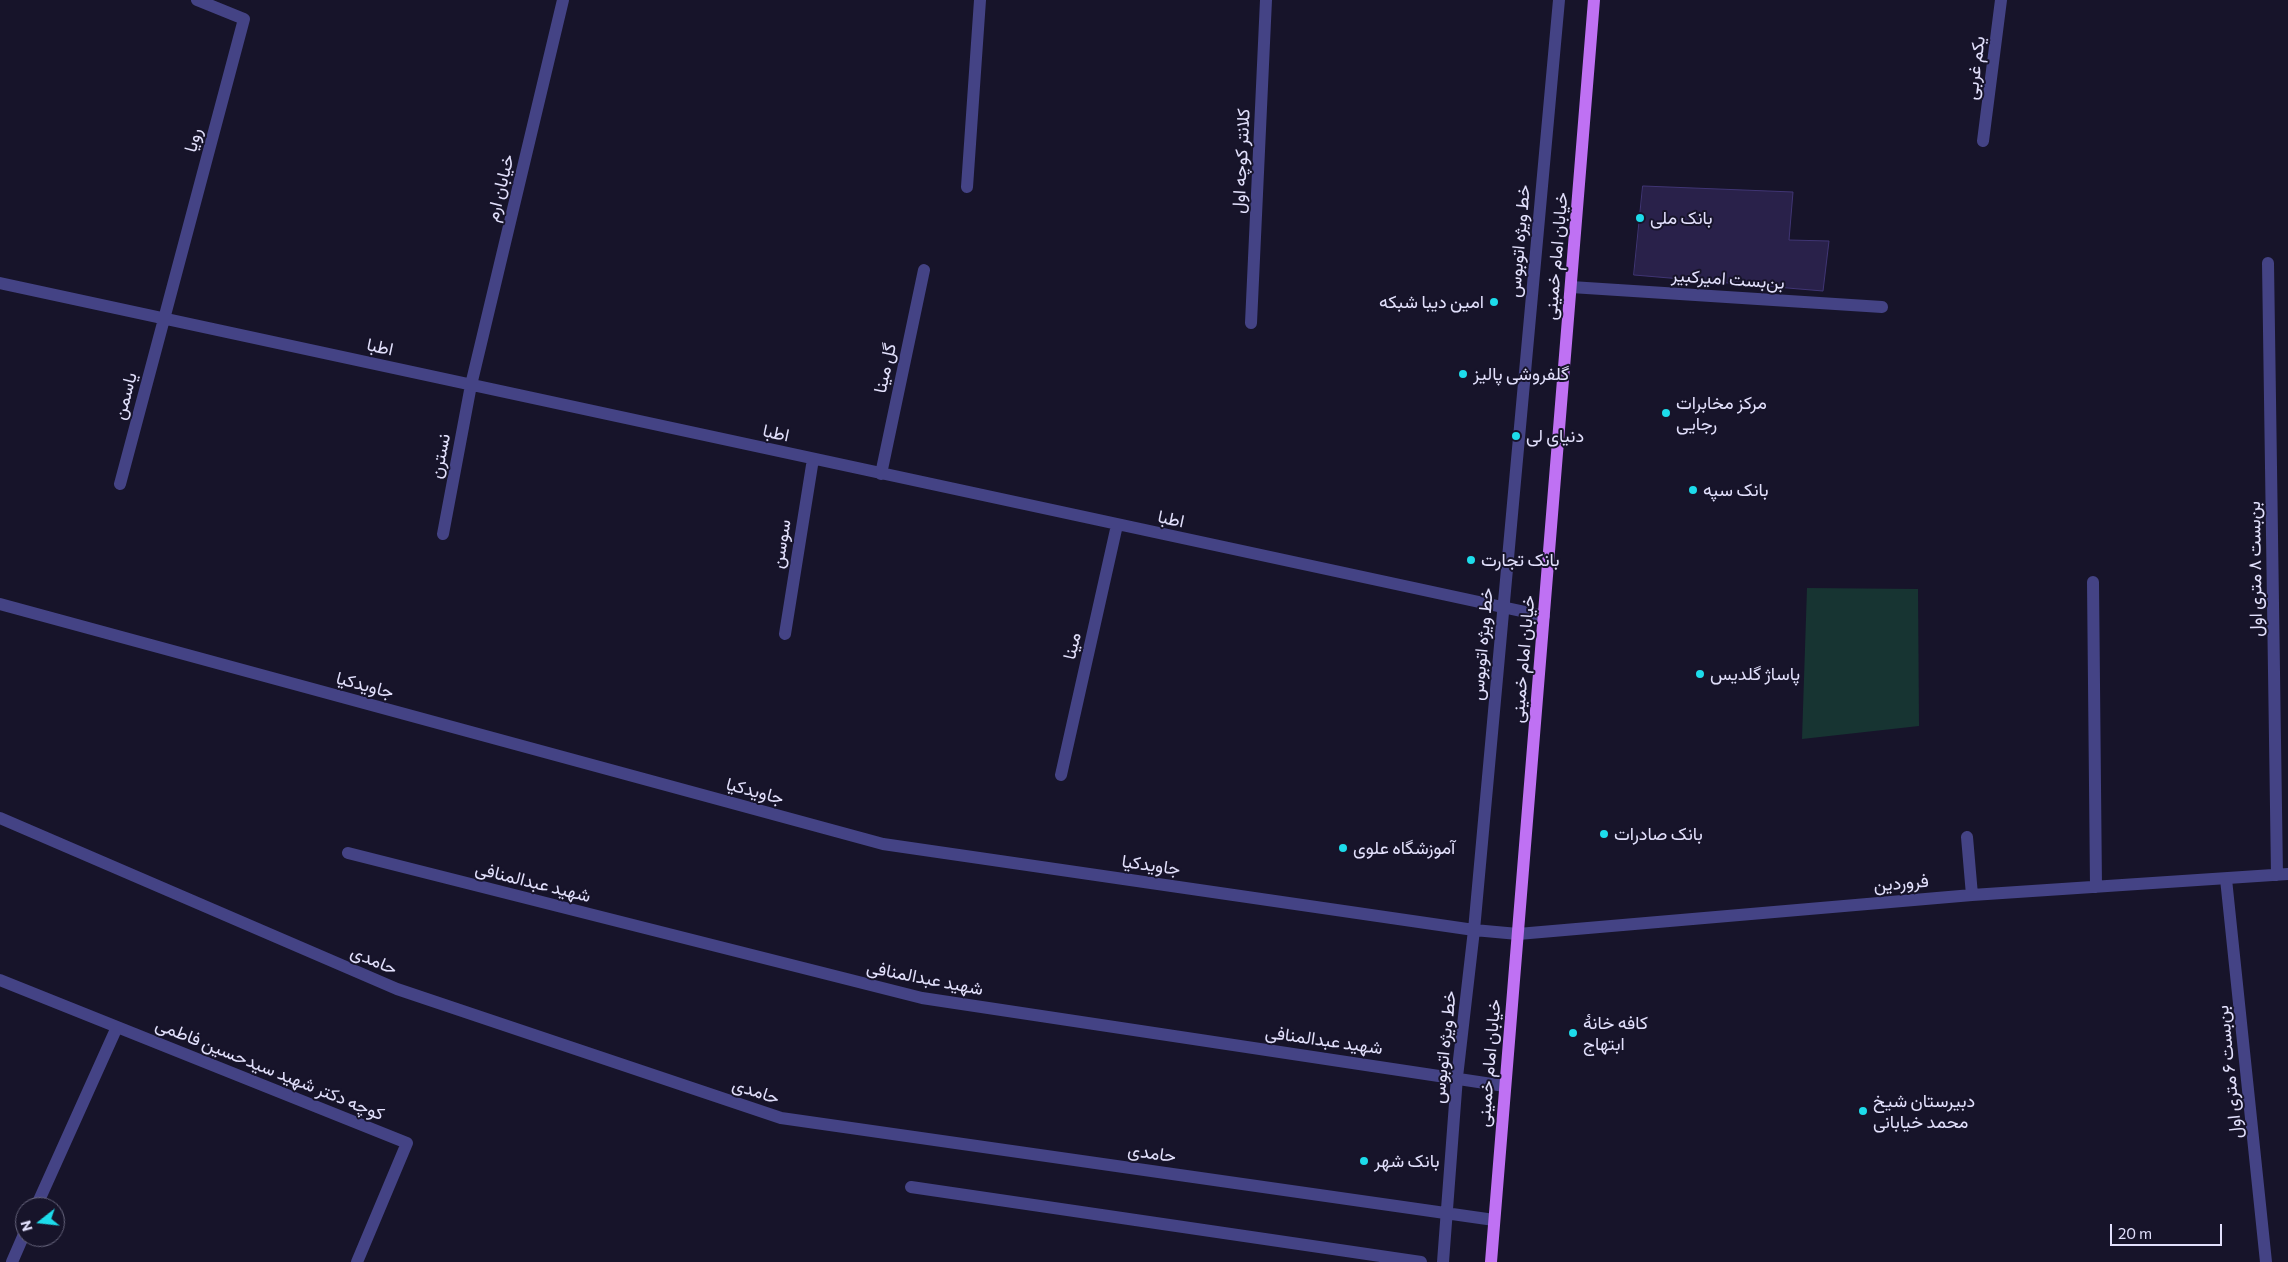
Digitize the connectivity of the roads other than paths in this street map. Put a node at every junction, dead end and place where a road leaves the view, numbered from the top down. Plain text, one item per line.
1 (197, 0) edge
2 (563, 0) edge
3 (980, 0) edge
4 (1266, 0) edge
5 (1559, 0) edge
6 (1594, 0) edge
7 (2001, 0) edge
8 (1983, 141) dead end
9 (967, 186) dead end
10 (2268, 263) dead end
11 (924, 270) dead end
12 (0, 283) edge
13 (1570, 287) junction
14 (1882, 307) dead end
15 (164, 318) junction
16 (1251, 323) dead end
17 (471, 385) junction
18 (813, 459) junction
19 (881, 474) junction
20 (120, 484) dead end
21 (1117, 525) junction
22 (443, 534) dead end
23 (2093, 582) dead end
24 (0, 604) edge
25 (1503, 608) junction
26 (1544, 616) junction
27 (785, 634) dead end
28 (1061, 775) dead end
29 (0, 818) edge
30 (1967, 837) dead end
31 (348, 853) dead end
32 (2282, 874) edge
33 (2226, 878) junction
34 (2096, 887) junction
35 (1972, 894) junction
36 (1474, 930) junction
37 (1518, 934) junction
38 (0, 980) edge
39 (117, 1027) junction
40 (1457, 1077) junction
41 (1505, 1086) junction
42 (911, 1187) dead end
43 (40, 1197) edge
44 (1448, 1213) junction
45 (1494, 1220) junction
46 (18, 1247) edge
47 (12, 1262) edge
48 (356, 1262) edge
49 (1421, 1262) edge
50 (1443, 1262) edge
51 (1491, 1262) edge
52 (2266, 1262) edge

1 - 15 street, رویا
2 - 17 street, خیابان ارم
3 - 9 street
4 - 16 street, کلانتر کوچه اول
5 - 25 street, خط ویژه اتوبوس
6 - 13 main road, خیابان امام خمینی
7 - 8 street, یکم غربی
10 - 32 street, بن‌بست ۸ متری اول
11 - 19 street, گل مینا
12 - 15 street, اطبا
13 - 14 street, بن‌بست امیرکبیر
13 - 26 main road, خیابان امام خمینی
15 - 17 street, اطبا
15 - 20 street, یاسمن
17 - 18 street, اطبا
17 - 22 street, نسترن
18 - 19 street, اطبا
18 - 27 street, سوسن
19 - 21 street, اطبا
21 - 25 street, اطبا
21 - 28 street, مینا
23 - 34 street
24 - 36 street, جاویدکیا
25 - 26 street, اطبا
25 - 36 street, خط ویژه اتوبوس
26 - 37 main road, خیابان امام خمینی
29 - 44 street, حامدی
30 - 35 street
31 - 40 street, شهید عبدالمنافی
32 - 33 street, فروردین
33 - 34 street, فروردین
33 - 52 street, بن‌بست ۶ متری اول
34 - 35 street, فروردین
35 - 37 street, فروردین
36 - 37 street, جاویدکیا
36 - 40 street, خط ویژه اتوبوس
37 - 41 main road, خیابان امام خمینی
38 - 39 street, کوچه دکتر شهید سیدحسین فاطمی
39 - 43 street
39 - 48 street, کوچه دکتر شهید سیدحسین فاطمی
40 - 41 street, شهید عبدالمنافی
40 - 44 street, خط ویژه اتوبوس
41 - 45 main road, خیابان امام خمینی
42 - 49 street
44 - 45 street, حامدی
44 - 50 street, خط ویژه اتوبوس
45 - 51 main road, خیابان امام خمینی
46 - 47 street

